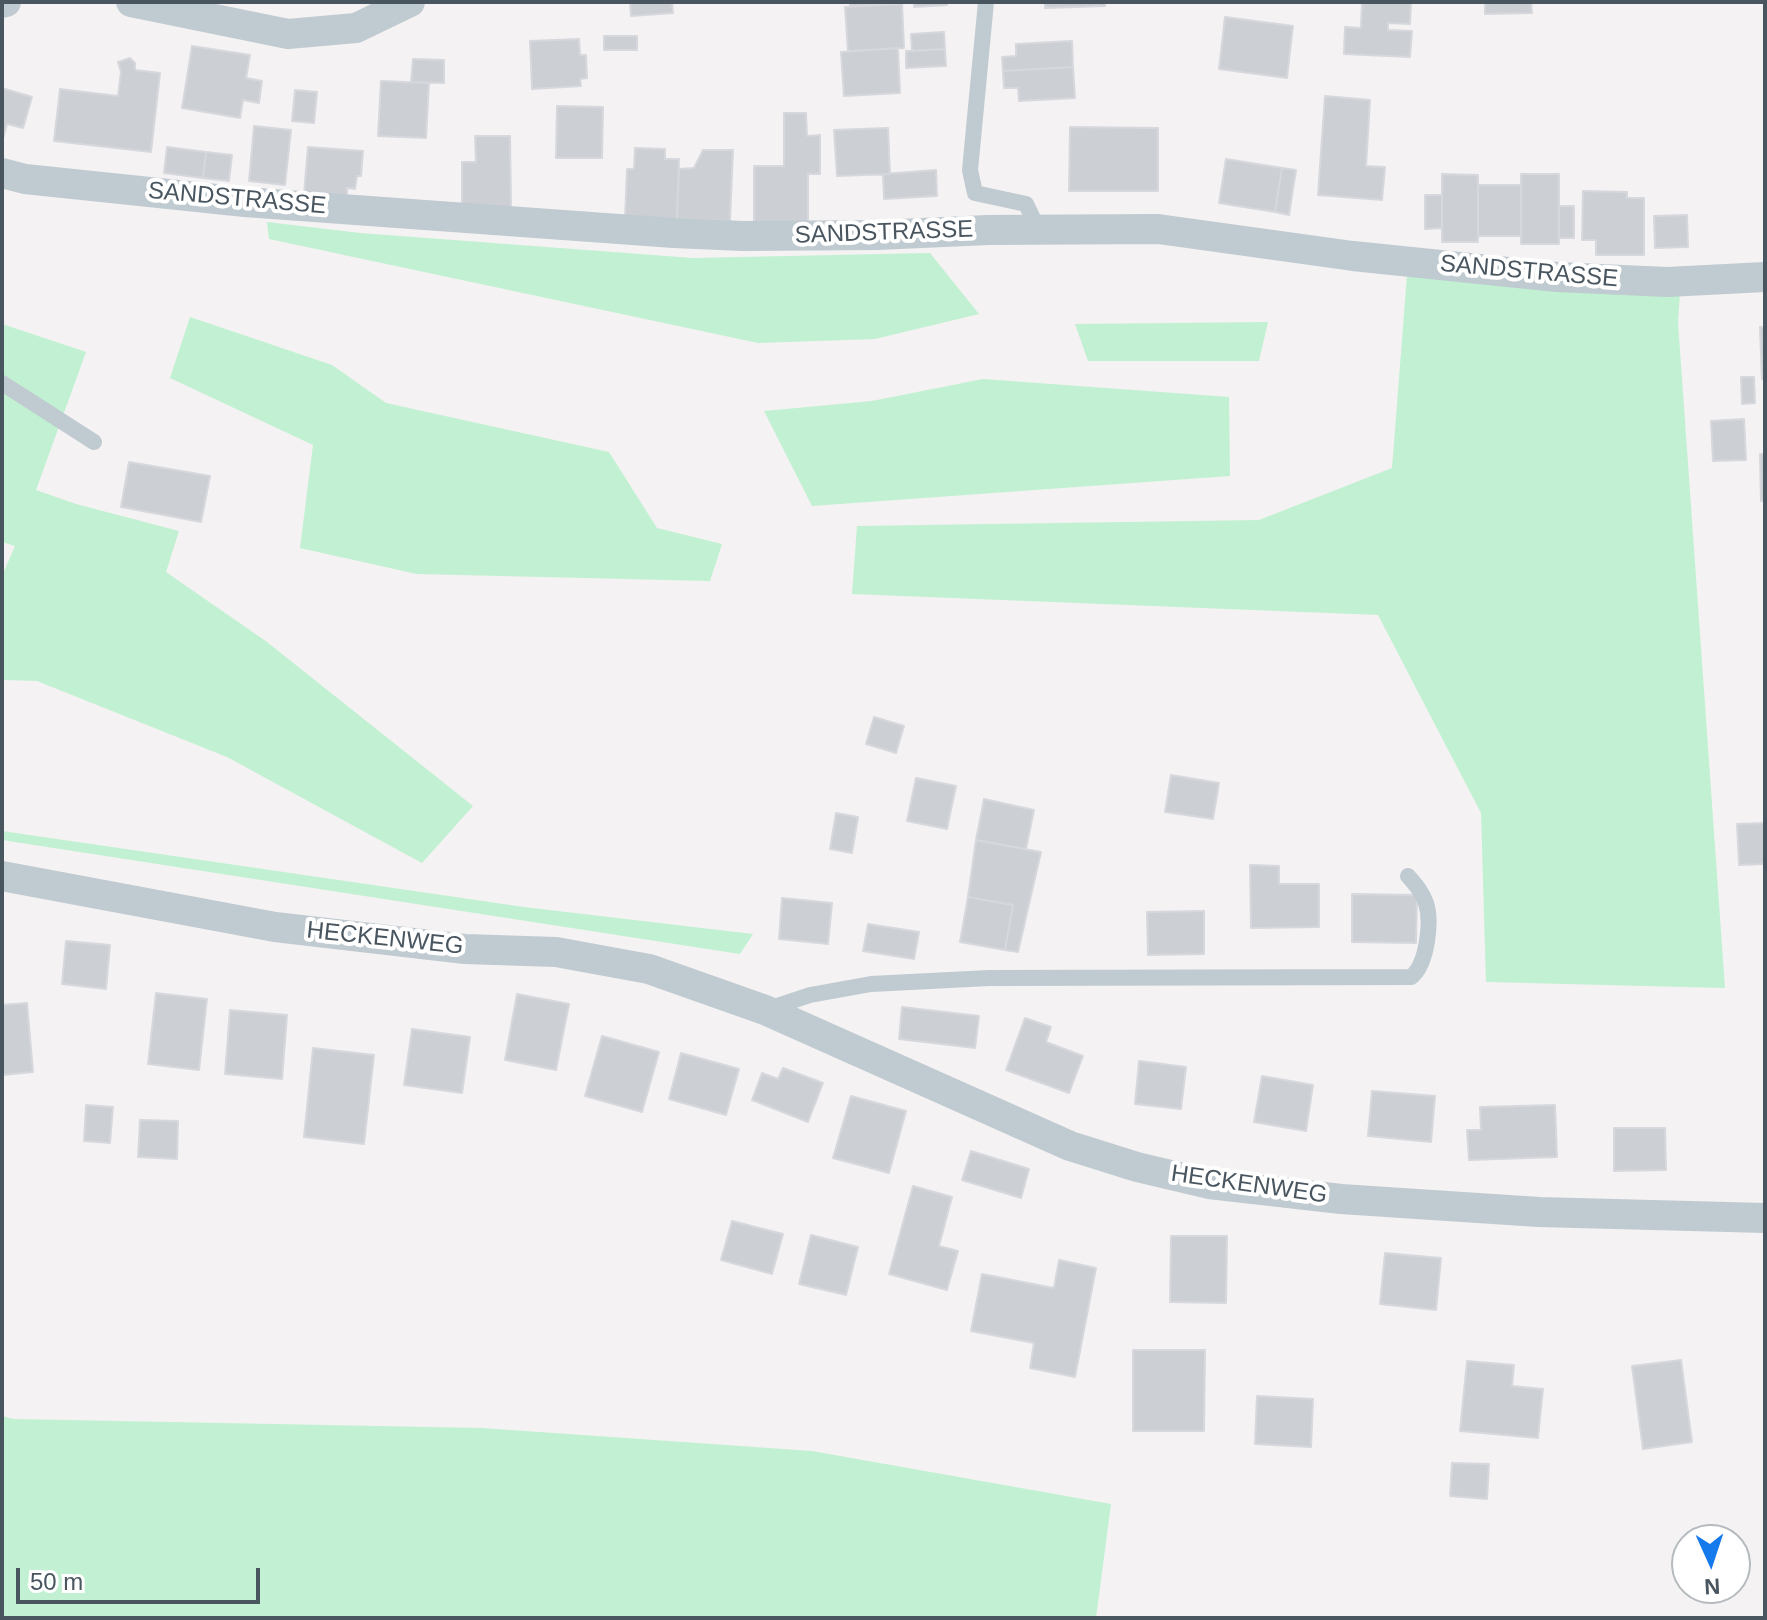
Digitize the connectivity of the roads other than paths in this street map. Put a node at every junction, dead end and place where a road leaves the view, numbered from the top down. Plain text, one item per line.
1 (131, 2) edge
2 (410, 2) edge
3 (986, 2) edge
4 (2, 173) edge
5 (1038, 229) junction
6 (1765, 277) edge
7 (2, 383) edge
8 (94, 442) dead end
9 (2, 876) edge
10 (1408, 876) dead end
11 (765, 1010) junction
12 (1765, 1218) edge

1 - 2 street
3 - 5 lane
4 - 5 street, SANDSTRASSE
5 - 6 street, SANDSTRASSE
7 - 8 lane
9 - 11 street, HECKENWEG
10 - 11 lane
11 - 12 street, HECKENWEG

